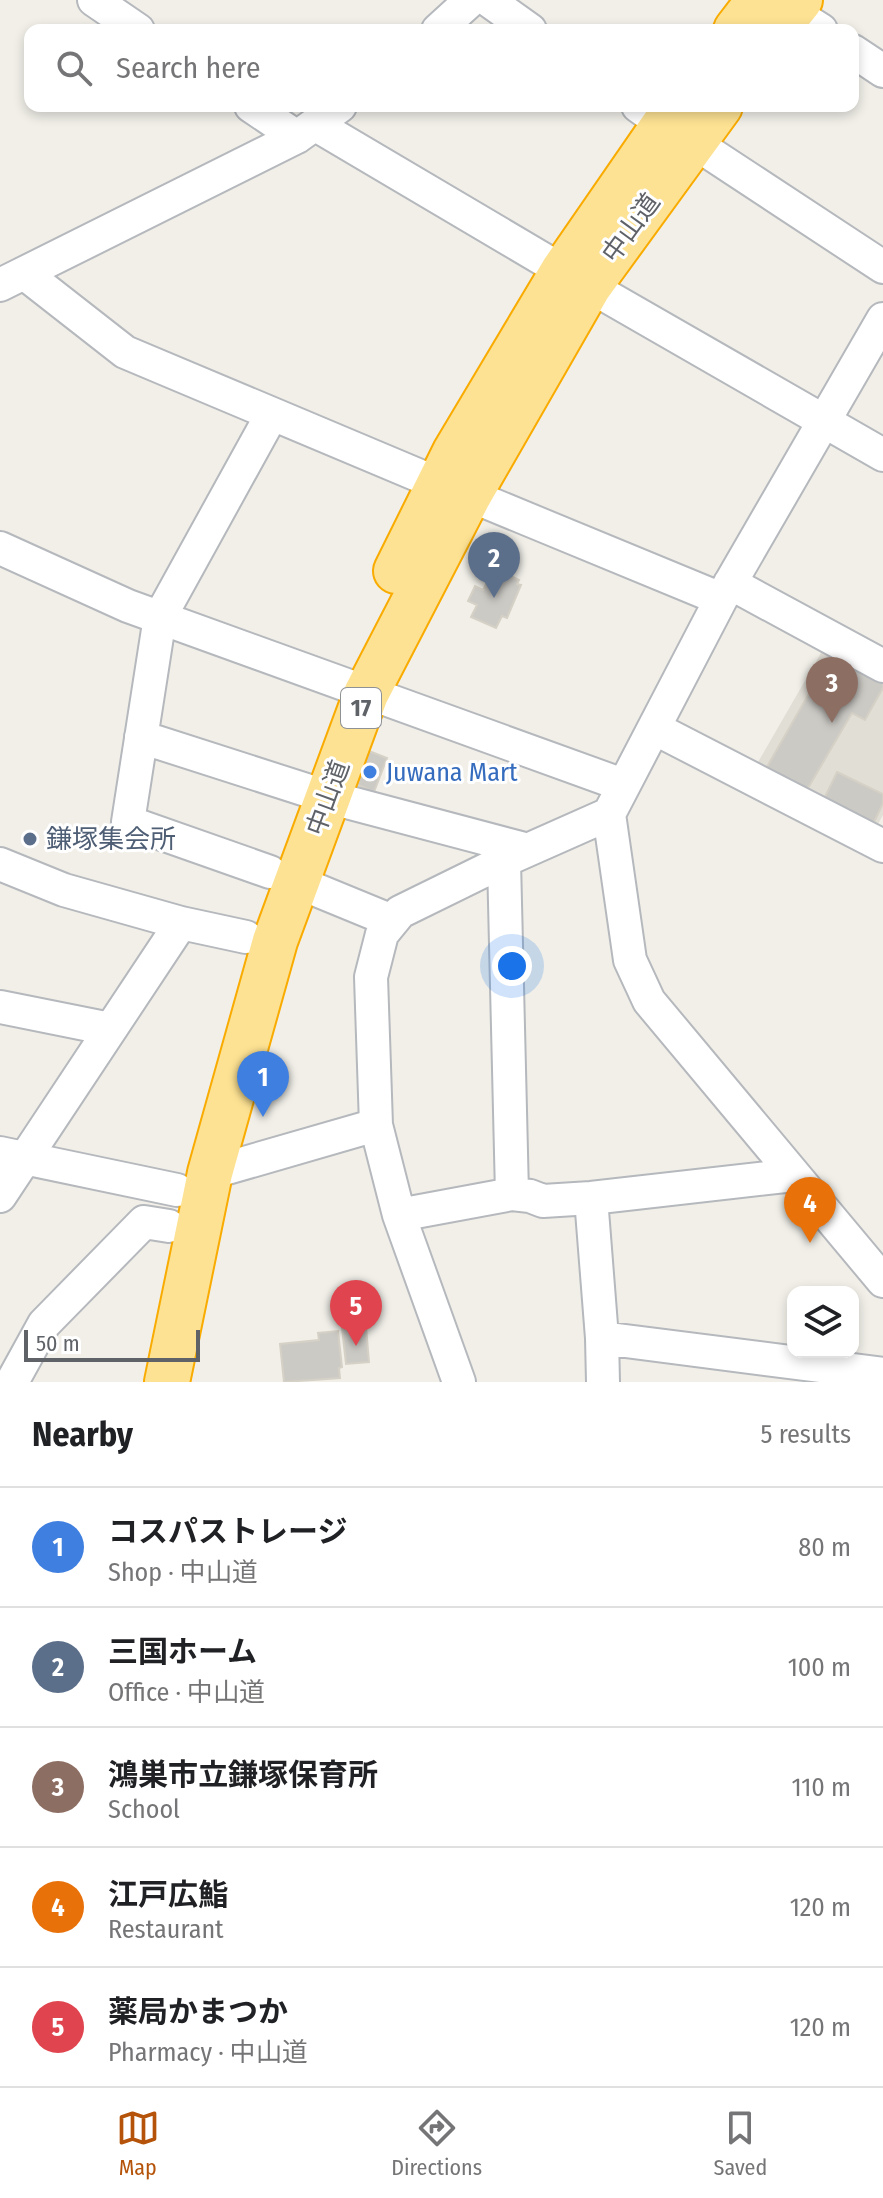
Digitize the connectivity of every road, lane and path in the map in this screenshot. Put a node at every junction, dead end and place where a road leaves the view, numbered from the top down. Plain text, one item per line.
1 (94, 0) edge
2 (471, 0) edge
3 (488, 0) edge
4 (789, 14) edge
5 (129, 24) edge
6 (445, 24) edge
7 (522, 24) edge
8 (756, 24) edge
9 (859, 55) edge
10 (883, 71) edge
11 (275, 112) edge
12 (696, 112) edge
13 (668, 119) edge
14 (318, 123) edge
15 (883, 267) edge
16 (12, 279) edge
17 (576, 279) junction
18 (883, 319) edge
19 (272, 414) junction
20 (823, 422) junction
21 (883, 455) edge
22 (454, 490) junction
23 (0, 548) edge
24 (726, 591) junction
25 (160, 617) junction
26 (883, 666) edge
27 (353, 688) junction
28 (654, 728) junction
29 (141, 737) junction
30 (623, 785) junction
31 (314, 793) junction
32 (609, 814) junction
33 (880, 838) edge
34 (516, 856) junction
35 (0, 864) edge
36 (284, 877) junction
37 (392, 921) junction
38 (181, 923) junction
39 (246, 937) junction
40 (0, 1007) edge
41 (110, 1029) junction
42 (376, 1125) junction
43 (12, 1156) edge
44 (794, 1175) junction
45 (512, 1194) junction
46 (0, 1196) edge
47 (185, 1196) junction
48 (591, 1198) junction
49 (399, 1215) junction
50 (883, 1281) edge
51 (602, 1338) junction
52 (883, 1374) edge
53 (12, 1382) edge
54 (138, 1382) edge
55 (167, 1382) edge
56 (459, 1382) edge
57 (603, 1382) edge

1 - 5 street
2 - 6 street
3 - 7 street
4 - 8 highway
9 - 10 street
11 - 14 street
12 - 13 highway, 中山道 / 17
13 - 15 street
13 - 17 highway, 中山道 / 17
14 - 16 street
14 - 17 street
16 - 19 street
17 - 20 street
17 - 22 highway, 中山道 / 17
18 - 20 street
19 - 22 street
19 - 25 street
20 - 21 street
20 - 24 street
22 - 24 street
22 - 27 highway, 中山道 / 17
23 - 25 street
24 - 26 street
24 - 28 street
25 - 27 street
25 - 29 street
27 - 30 street
27 - 31 highway, 中山道 / 17
28 - 30 street
28 - 33 street
29 - 31 street
29 - 36 street
30 - 32 street
31 - 34 street
31 - 36 highway, 中山道 / 17
32 - 34 street
32 - 44 street
34 - 37 street
34 - 45 street
35 - 38 street
36 - 37 street
36 - 39 highway, 中山道 / 17
36 - 47 highway, 中山道 / 17
37 - 42 street
38 - 39 street
38 - 41 street
39 - 47 highway, 中山道 / 17
40 - 41 street
41 - 43 street
42 - 47 street
42 - 49 street
43 - 46 street
43 - 47 street
44 - 48 street
44 - 50 street
45 - 48 street
45 - 49 street
47 - 53 street
47 - 54 highway, 中山道 / 17
47 - 55 highway, 中山道 / 17
48 - 51 street
49 - 56 street
51 - 52 street
51 - 57 street

